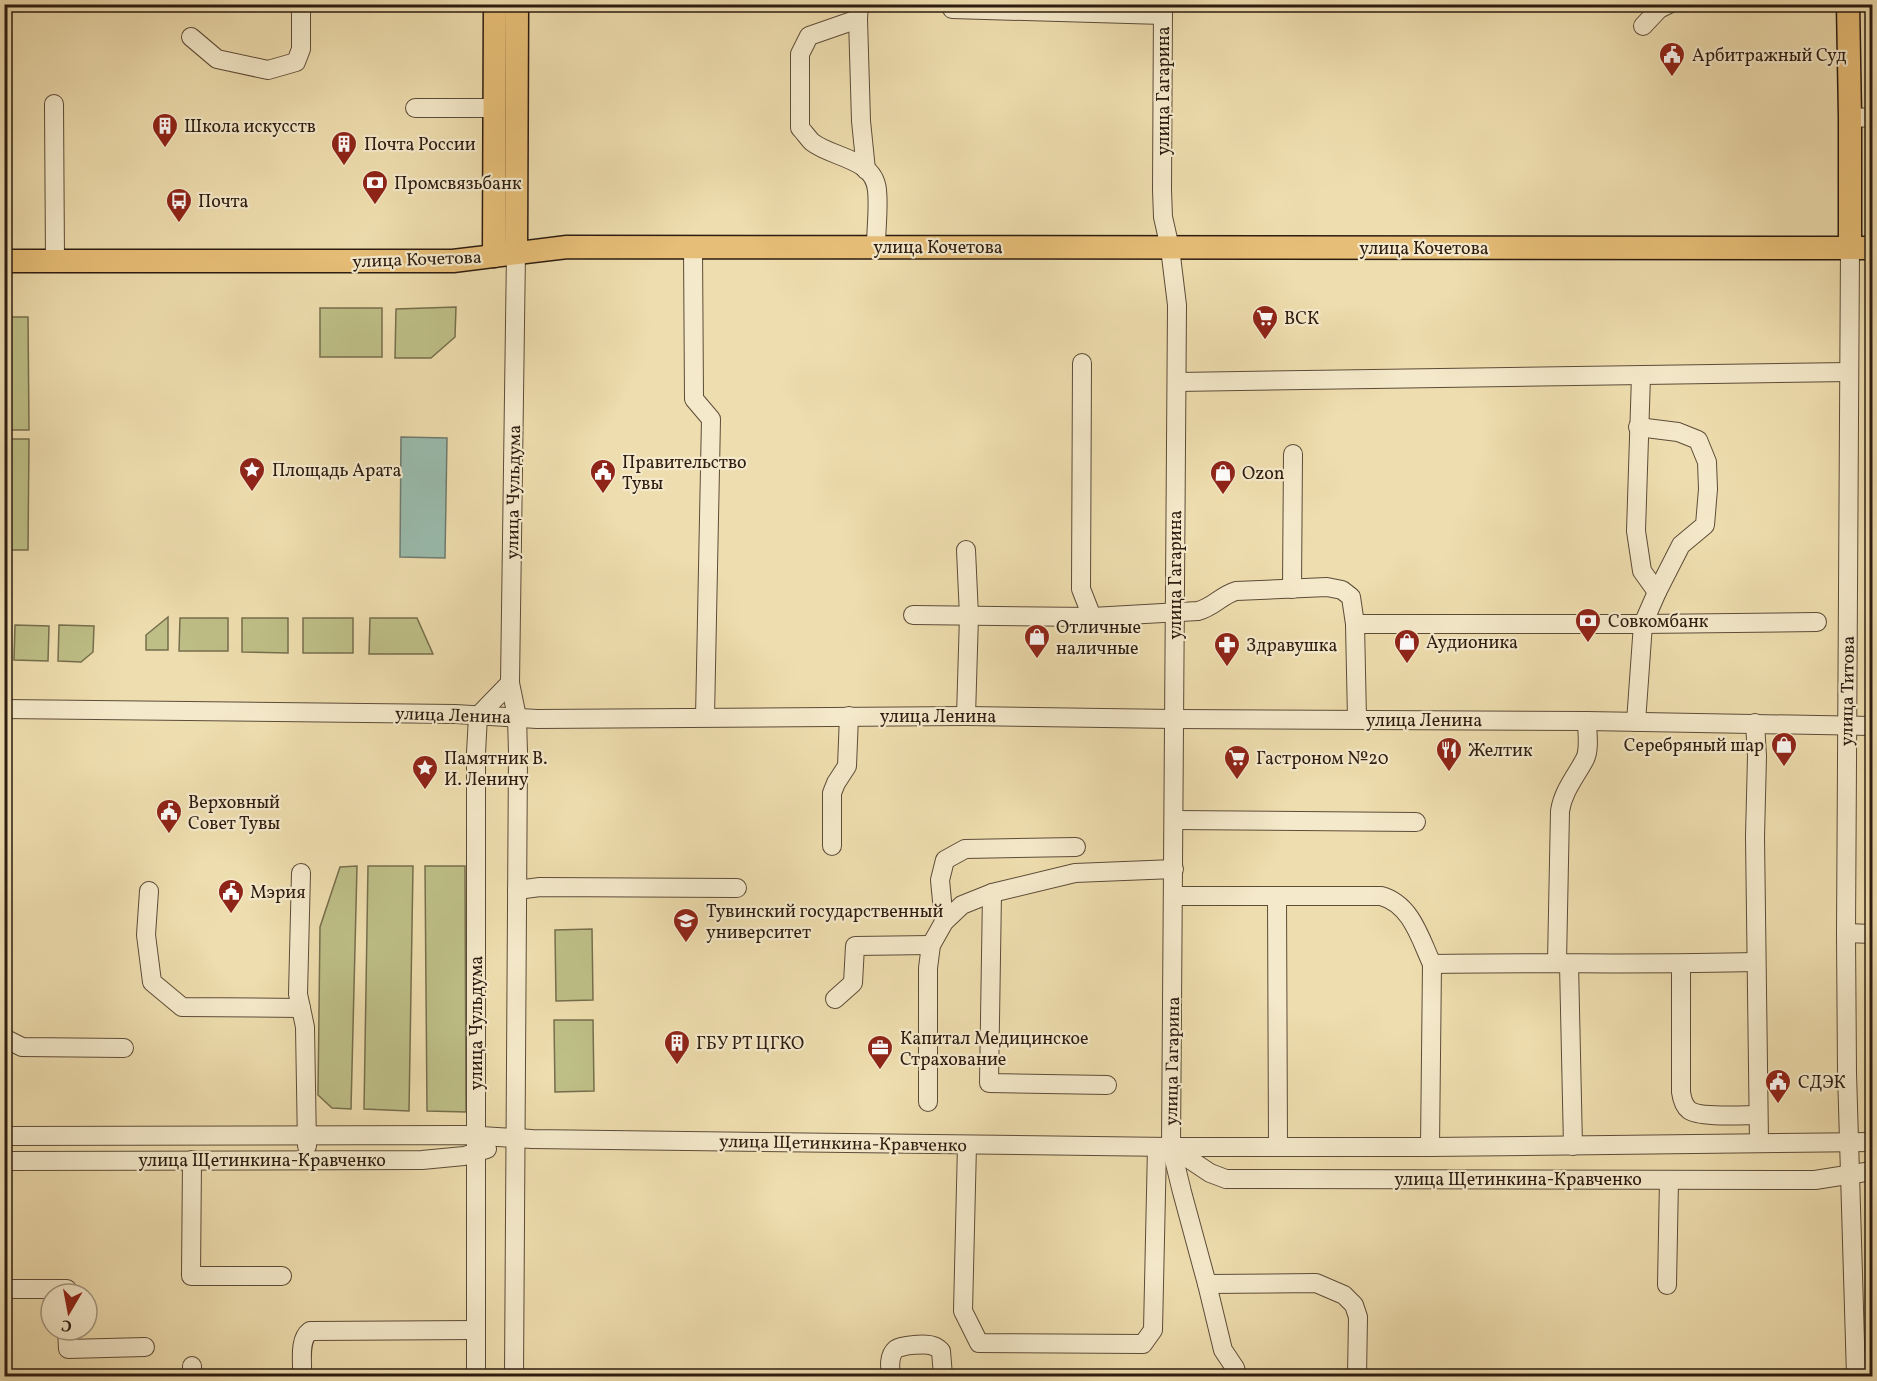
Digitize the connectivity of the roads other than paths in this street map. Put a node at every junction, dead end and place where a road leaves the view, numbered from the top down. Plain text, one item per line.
1 (301, 4) edge
2 (495, 4) edge
3 (517, 4) edge
4 (1670, 4) edge
5 (1848, 4) edge
6 (952, 9) dead end
7 (1163, 10) edge
8 (859, 12) edge
9 (1642, 26) dead end
10 (191, 37) dead end
11 (54, 104) dead end
12 (415, 108) dead end
13 (495, 108) junction
14 (1861, 117) edge
15 (867, 170) junction
16 (693, 247) junction
17 (876, 247) junction
18 (1170, 248) junction
19 (1850, 248) junction
20 (1872, 248) edge
21 (505, 254) junction
22 (4, 261) edge
23 (55, 261) junction
24 (1082, 363) dead end
25 (1849, 372) junction
26 (1641, 376) junction
27 (1177, 382) junction
28 (1638, 427) junction
29 (1293, 454) dead end
30 (966, 550) dead end
31 (1292, 589) junction
32 (1658, 592) junction
33 (1175, 611) junction
34 (913, 615) dead end
35 (969, 616) junction
36 (1092, 617) junction
37 (1817, 621) dead end
38 (1355, 624) junction
39 (1643, 624) junction
40 (510, 683) junction
41 (4, 709) edge
42 (478, 716) junction
43 (849, 716) junction
44 (966, 716) junction
45 (518, 717) junction
46 (705, 717) junction
47 (1174, 719) junction
48 (1357, 719) junction
49 (1587, 721) junction
50 (1636, 722) junction
51 (1755, 723) junction
52 (1846, 725) junction
53 (1872, 726) edge
54 (1174, 820) junction
55 (1416, 822) dead end
56 (832, 846) dead end
57 (1076, 847) dead end
58 (1174, 869) junction
59 (301, 873) dead end
60 (738, 888) dead end
61 (517, 890) junction
62 (149, 891) dead end
63 (992, 893) junction
64 (1174, 896) junction
65 (1277, 896) junction
66 (944, 922) junction
67 (1846, 933) junction
68 (1872, 934) edge
69 (931, 945) junction
70 (1756, 962) junction
71 (1432, 963) junction
72 (1563, 963) junction
73 (1681, 964) junction
74 (835, 999) dead end
75 (301, 1008) junction
76 (4, 1038) edge
77 (124, 1048) dead end
78 (1107, 1085) dead end
79 (928, 1102) dead end
80 (1758, 1115) junction
81 (4, 1136) edge
82 (307, 1136) junction
83 (515, 1139) junction
84 (1872, 1142) edge
85 (1759, 1143) junction
86 (1849, 1143) junction
87 (477, 1145) junction
88 (967, 1145) junction
89 (1573, 1146) junction
90 (1164, 1147) junction
91 (1278, 1147) junction
92 (1430, 1147) junction
93 (307, 1159) junction
94 (192, 1160) junction
95 (4, 1161) edge
96 (1872, 1171) edge
97 (1850, 1174) junction
98 (1669, 1180) junction
99 (282, 1276) dead end
100 (1207, 1284) junction
101 (1667, 1285) dead end
102 (4, 1289) edge
103 (39, 1289) edge
104 (476, 1330) junction
105 (68, 1342) edge
106 (146, 1347) dead end
107 (303, 1377) edge
108 (476, 1377) edge
109 (513, 1377) edge
110 (891, 1377) edge
111 (943, 1377) edge
112 (1237, 1377) edge
113 (1357, 1377) edge
114 (1856, 1377) edge

1 - 10 street
2 - 13 main road, улица Чульдума
3 - 21 main road, улица Чульдума
4 - 9 street
5 - 14 main road, улица Титова
6 - 7 street
7 - 18 street, улица Гагарина
8 - 15 street
8 - 15 street
11 - 23 street
12 - 13 street
13 - 21 main road, улица Чульдума
14 - 19 main road, улица Титова
15 - 17 street
16 - 17 main road, улица Кочетова
16 - 21 main road, улица Кочетова
16 - 46 street
17 - 18 main road, улица Кочетова
18 - 19 main road, улица Кочетова
18 - 27 street, улица Гагарина
19 - 20 main road, улица Кочетова
19 - 25 street, улица Титова
21 - 23 main road, улица Кочетова
21 - 40 street, улица Чульдума
22 - 23 main road, улица Кочетова
24 - 36 street
25 - 26 street
25 - 52 street, улица Титова
26 - 27 street
26 - 28 street
27 - 33 street, улица Гагарина
28 - 32 street
28 - 32 street
29 - 31 street
30 - 35 street
31 - 33 street
31 - 38 street
32 - 39 street
33 - 36 street
33 - 47 street, улица Гагарина
34 - 35 street
35 - 36 street
35 - 44 street
37 - 39 street
38 - 39 street
38 - 48 street
39 - 50 street
40 - 42 street
40 - 45 street, улица Чульдума
41 - 42 street, улица Ленина
42 - 45 street, улица Ленина
42 - 87 street, улица Чульдума
43 - 44 street, улица Ленина
43 - 46 street, улица Ленина
43 - 56 street
44 - 47 street, улица Ленина
45 - 46 street, улица Ленина
45 - 61 street, улица Чульдума
47 - 48 street, улица Ленина
47 - 54 street, улица Гагарина
48 - 49 street, улица Ленина
49 - 50 street, улица Ленина
49 - 72 street
50 - 51 street, улица Ленина
51 - 52 street, улица Ленина
51 - 70 street
52 - 53 street, улица Ленина
52 - 67 street, улица Титова
54 - 55 street
54 - 58 street, улица Гагарина
57 - 66 street
58 - 63 street
58 - 64 street, улица Гагарина
59 - 75 street
60 - 61 street
61 - 83 street, улица Чульдума
62 - 75 street
63 - 66 street
63 - 78 street
64 - 65 street
64 - 90 street, улица Гагарина
65 - 71 street
65 - 91 street
66 - 69 street
67 - 68 street
67 - 86 street, улица Титова
69 - 74 street
69 - 79 street
70 - 73 street
70 - 80 street
71 - 72 street
71 - 92 street
72 - 73 street
72 - 89 street
73 - 80 street
75 - 82 street
76 - 77 street
80 - 85 street
81 - 82 street, улица Щетинкина-Кравченко
82 - 87 street, улица Щетинкина-Кравченко
82 - 93 street
83 - 87 street, улица Щетинкина-Кравченко
83 - 88 street, улица Щетинкина-Кравченко
83 - 109 street, улица Чульдума
84 - 86 street, улица Щетинкина-Кравченко
85 - 86 street, улица Щетинкина-Кравченко
85 - 89 street, улица Щетинкина-Кравченко
86 - 97 street, улица Титова
87 - 93 street, улица Щетинкина-Кравченко
87 - 104 street, улица Чульдума
88 - 90 street, улица Щетинкина-Кравченко
88 - 90 street
89 - 92 street, улица Щетинкина-Кравченко
90 - 91 street, улица Щетинкина-Кравченко
90 - 98 street, улица Щетинкина-Кравченко
90 - 100 street
91 - 92 street, улица Щетинкина-Кравченко
93 - 94 street, улица Щетинкина-Кравченко
94 - 95 street, улица Щетинкина-Кравченко
94 - 99 street
96 - 97 street, улица Щетинкина-Кравченко
97 - 98 street, улица Щетинкина-Кравченко
97 - 114 street, улица Титова
98 - 101 street
100 - 112 street
100 - 113 street
102 - 103 street
104 - 107 street
104 - 108 street, улица Чульдума
105 - 106 street
110 - 111 street

